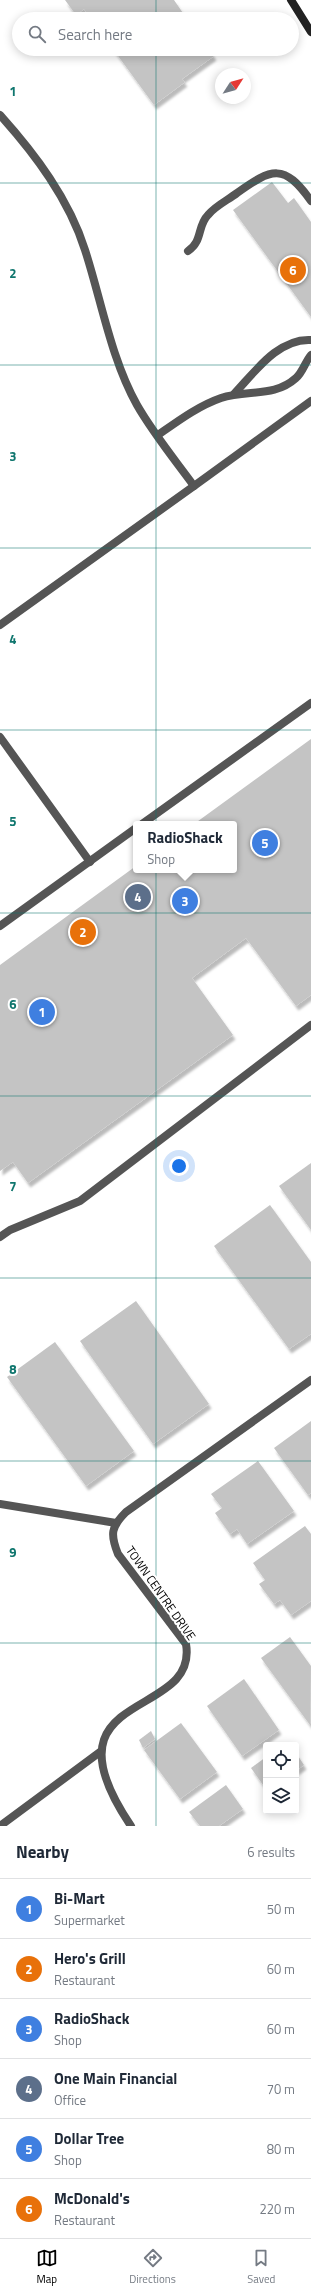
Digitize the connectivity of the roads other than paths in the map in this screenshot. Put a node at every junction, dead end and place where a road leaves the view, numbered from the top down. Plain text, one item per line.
1 (291, 0) edge
2 (298, 12) edge
3 (299, 13) edge
4 (311, 32) edge
5 (0, 115) edge
6 (311, 201) edge
7 (188, 251) dead end
8 (311, 340) edge
9 (311, 355) edge
10 (234, 394) junction
11 (311, 401) edge
12 (158, 435) junction
13 (194, 486) junction
14 (0, 625) edge
15 (311, 703) edge
16 (0, 737) edge
17 (146, 821) edge
18 (133, 830) edge
19 (90, 862) junction
20 (0, 926) edge
21 (311, 1025) edge
22 (0, 1237) edge
23 (311, 1380) edge
24 (0, 1504) edge
25 (116, 1523) junction
26 (100, 1752) junction
27 (130, 1825) edge
28 (0, 1826) edge

1 - 2 main road
3 - 4 main road
5 - 12 street
6 - 7 street
8 - 10 street
9 - 10 street
10 - 12 street
11 - 13 street
12 - 13 street
13 - 14 street
15 - 17 street
16 - 19 street
18 - 19 street
19 - 20 street
21 - 22 street
23 - 25 street
24 - 25 street
25 - 26 street, TOWN CENTRE DRIVE
26 - 27 street, TOWN CENTRE DRIVE
26 - 28 street

